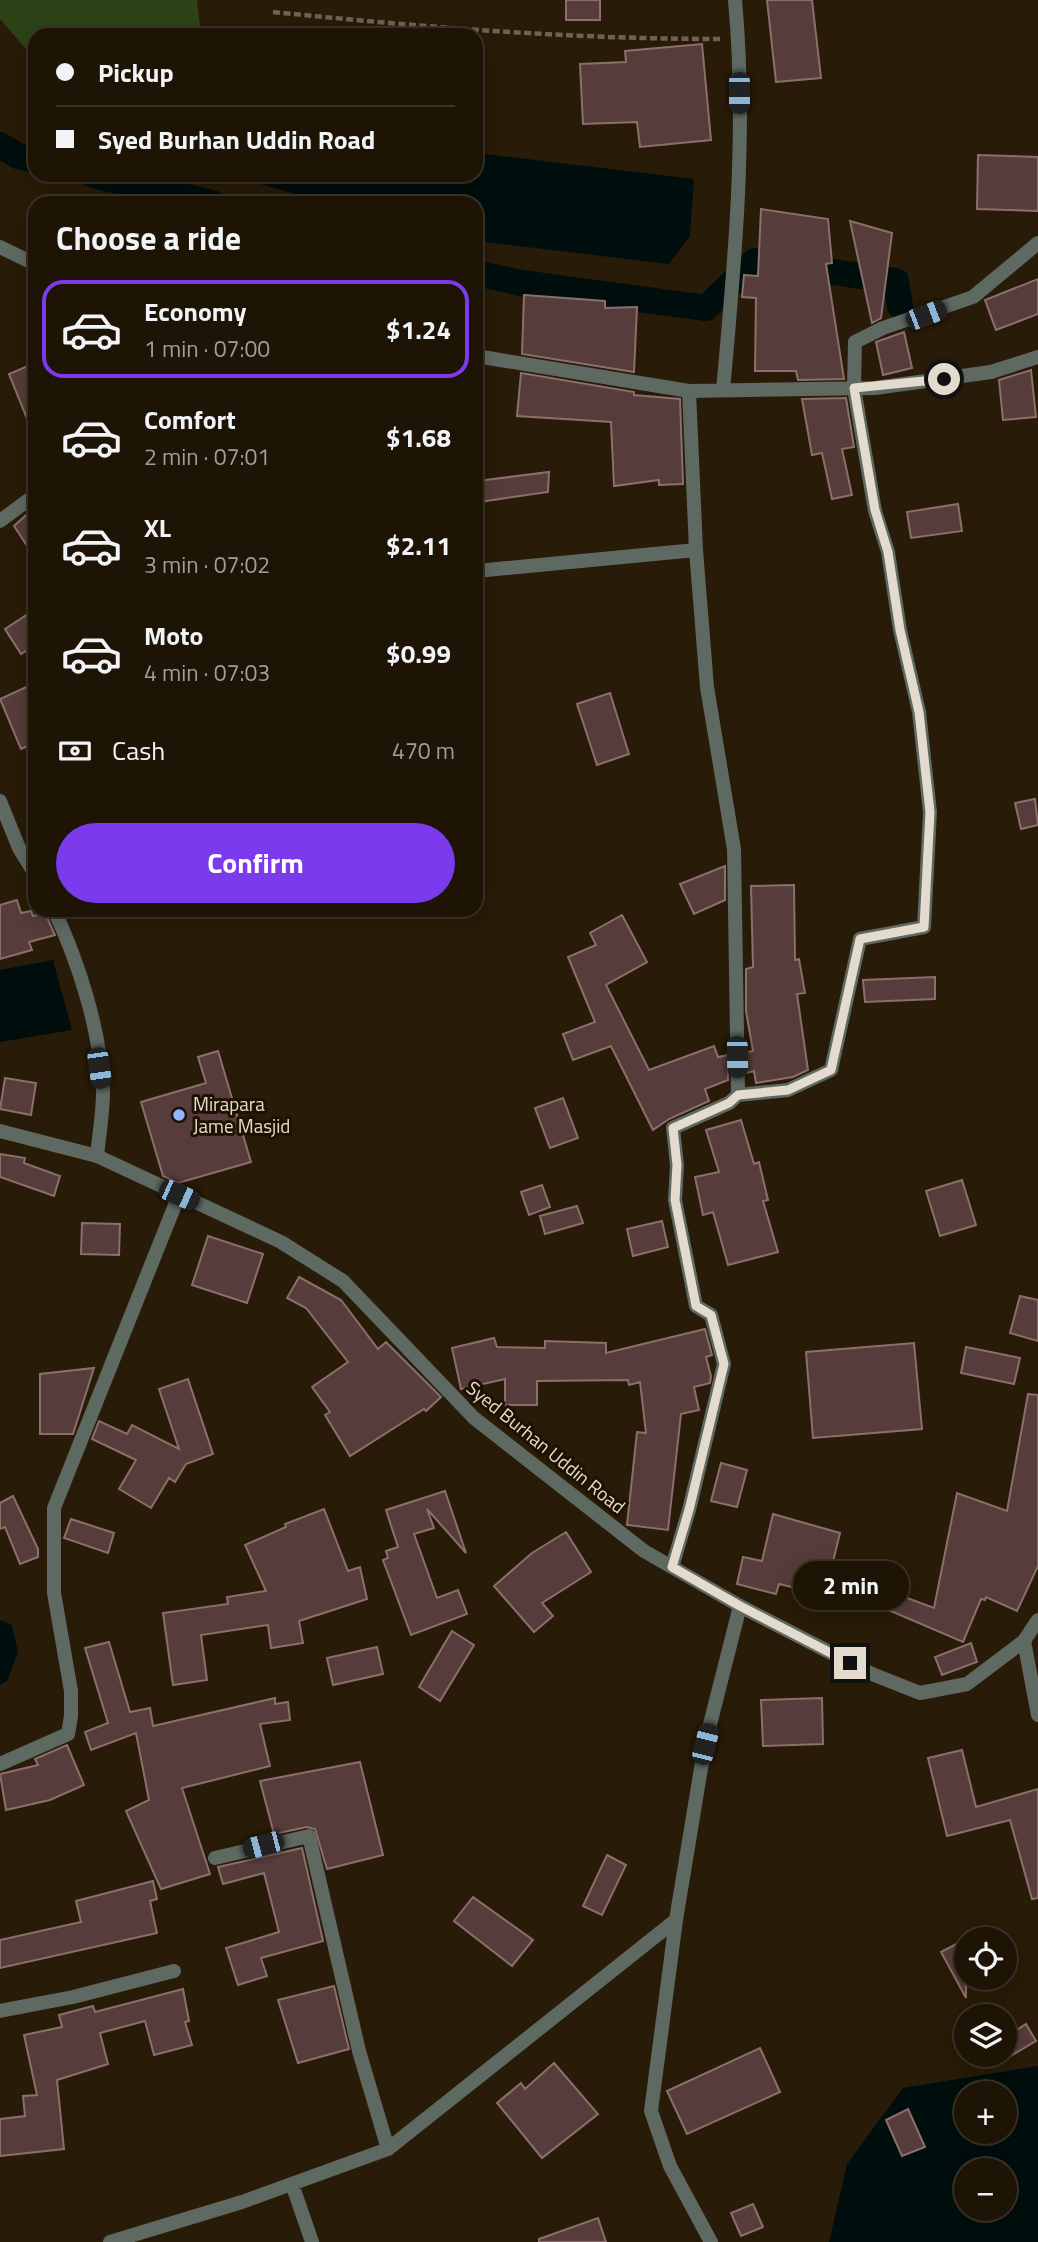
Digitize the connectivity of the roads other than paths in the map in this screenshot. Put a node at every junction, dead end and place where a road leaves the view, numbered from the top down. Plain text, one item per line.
1 (735, 0) edge
2 (1038, 243) edge
3 (0, 247) edge
4 (28, 261) edge
5 (483, 357) edge
6 (1038, 357) edge
7 (854, 388) junction
8 (723, 390) junction
9 (690, 391) junction
10 (28, 500) edge
11 (0, 521) edge
12 (696, 550) junction
13 (483, 570) edge
14 (0, 801) edge
15 (28, 863) edge
16 (57, 917) edge
17 (738, 1095) junction
18 (0, 1131) edge
19 (97, 1156) junction
20 (179, 1195) junction
21 (672, 1567) junction
22 (740, 1606) junction
23 (1038, 1620) edge
24 (1024, 1641) junction
25 (1038, 1715) edge
26 (0, 1764) edge
27 (215, 1858) dead end
28 (676, 1920) junction
29 (174, 1971) dead end
30 (0, 2011) edge
31 (388, 2149) junction
32 (292, 2184) junction
33 (110, 2242) edge
34 (312, 2242) edge
35 (711, 2242) edge

1 - 8 street
2 - 7 street
3 - 4 street
5 - 9 street
6 - 7 street
7 - 8 street
7 - 17 street
8 - 9 street
9 - 12 street
10 - 11 street
12 - 13 street
12 - 17 street
14 - 15 street
16 - 19 street
17 - 21 street
18 - 19 street, Syed Burhan Uddin Road
19 - 20 street, Syed Burhan Uddin Road
20 - 21 street, Syed Burhan Uddin Road
20 - 26 street
21 - 22 street, Syed Burhan Uddin Road
22 - 24 street, Syed Burhan Uddin Road
22 - 28 street
23 - 24 street, Syed Burhan Uddin Road
24 - 25 street
27 - 31 street
28 - 31 street
28 - 35 street
29 - 30 street
31 - 32 street
32 - 33 street
32 - 34 street

